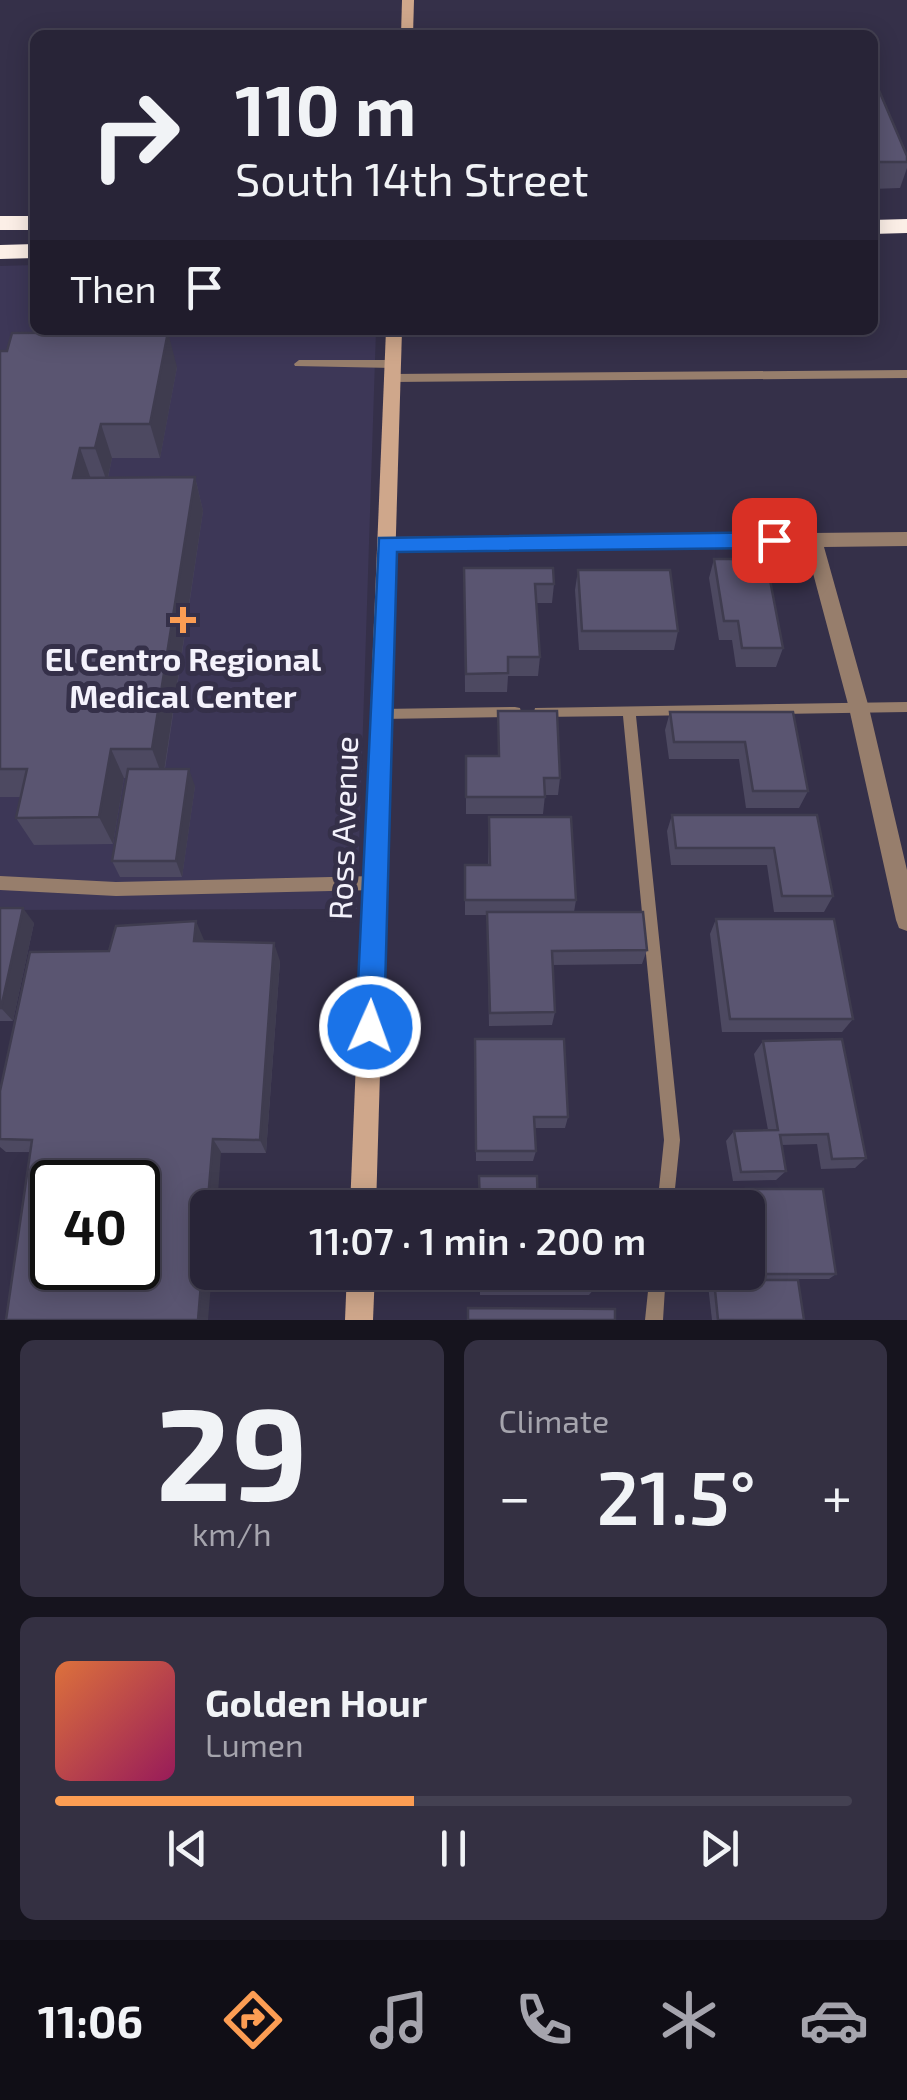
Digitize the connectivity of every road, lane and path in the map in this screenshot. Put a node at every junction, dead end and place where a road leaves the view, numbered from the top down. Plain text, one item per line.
1 (408, 0) edge
2 (406, 30) edge
3 (30, 222) edge
4 (0, 223) edge
5 (878, 226) edge
6 (907, 226) edge
7 (0, 252) edge
8 (30, 252) edge
9 (394, 335) edge
10 (299, 364) dead end
11 (393, 371) junction
12 (907, 374) edge
13 (907, 539) edge
14 (812, 540) junction
15 (386, 544) junction
16 (907, 707) edge
17 (859, 708) junction
18 (629, 711) junction
19 (380, 714) junction
20 (0, 883) edge
21 (375, 883) junction
22 (907, 920) edge
23 (364, 1190) edge
24 (667, 1190) edge
25 (360, 1290) edge
26 (656, 1290) edge
27 (359, 1320) edge
28 (654, 1320) edge

1 - 2 street
3 - 4 highway
5 - 6 highway
7 - 8 highway
9 - 11 street, Ross Avenue
10 - 11 lane
11 - 12 lane
11 - 15 street, Ross Avenue
13 - 14 street
14 - 15 street
14 - 17 street
15 - 19 street, Ross Avenue
16 - 17 lane
17 - 18 lane
17 - 22 street
18 - 19 lane
18 - 24 lane
19 - 21 street, Ross Avenue
20 - 21 lane
21 - 23 street, Ross Avenue
25 - 27 street
26 - 28 lane

